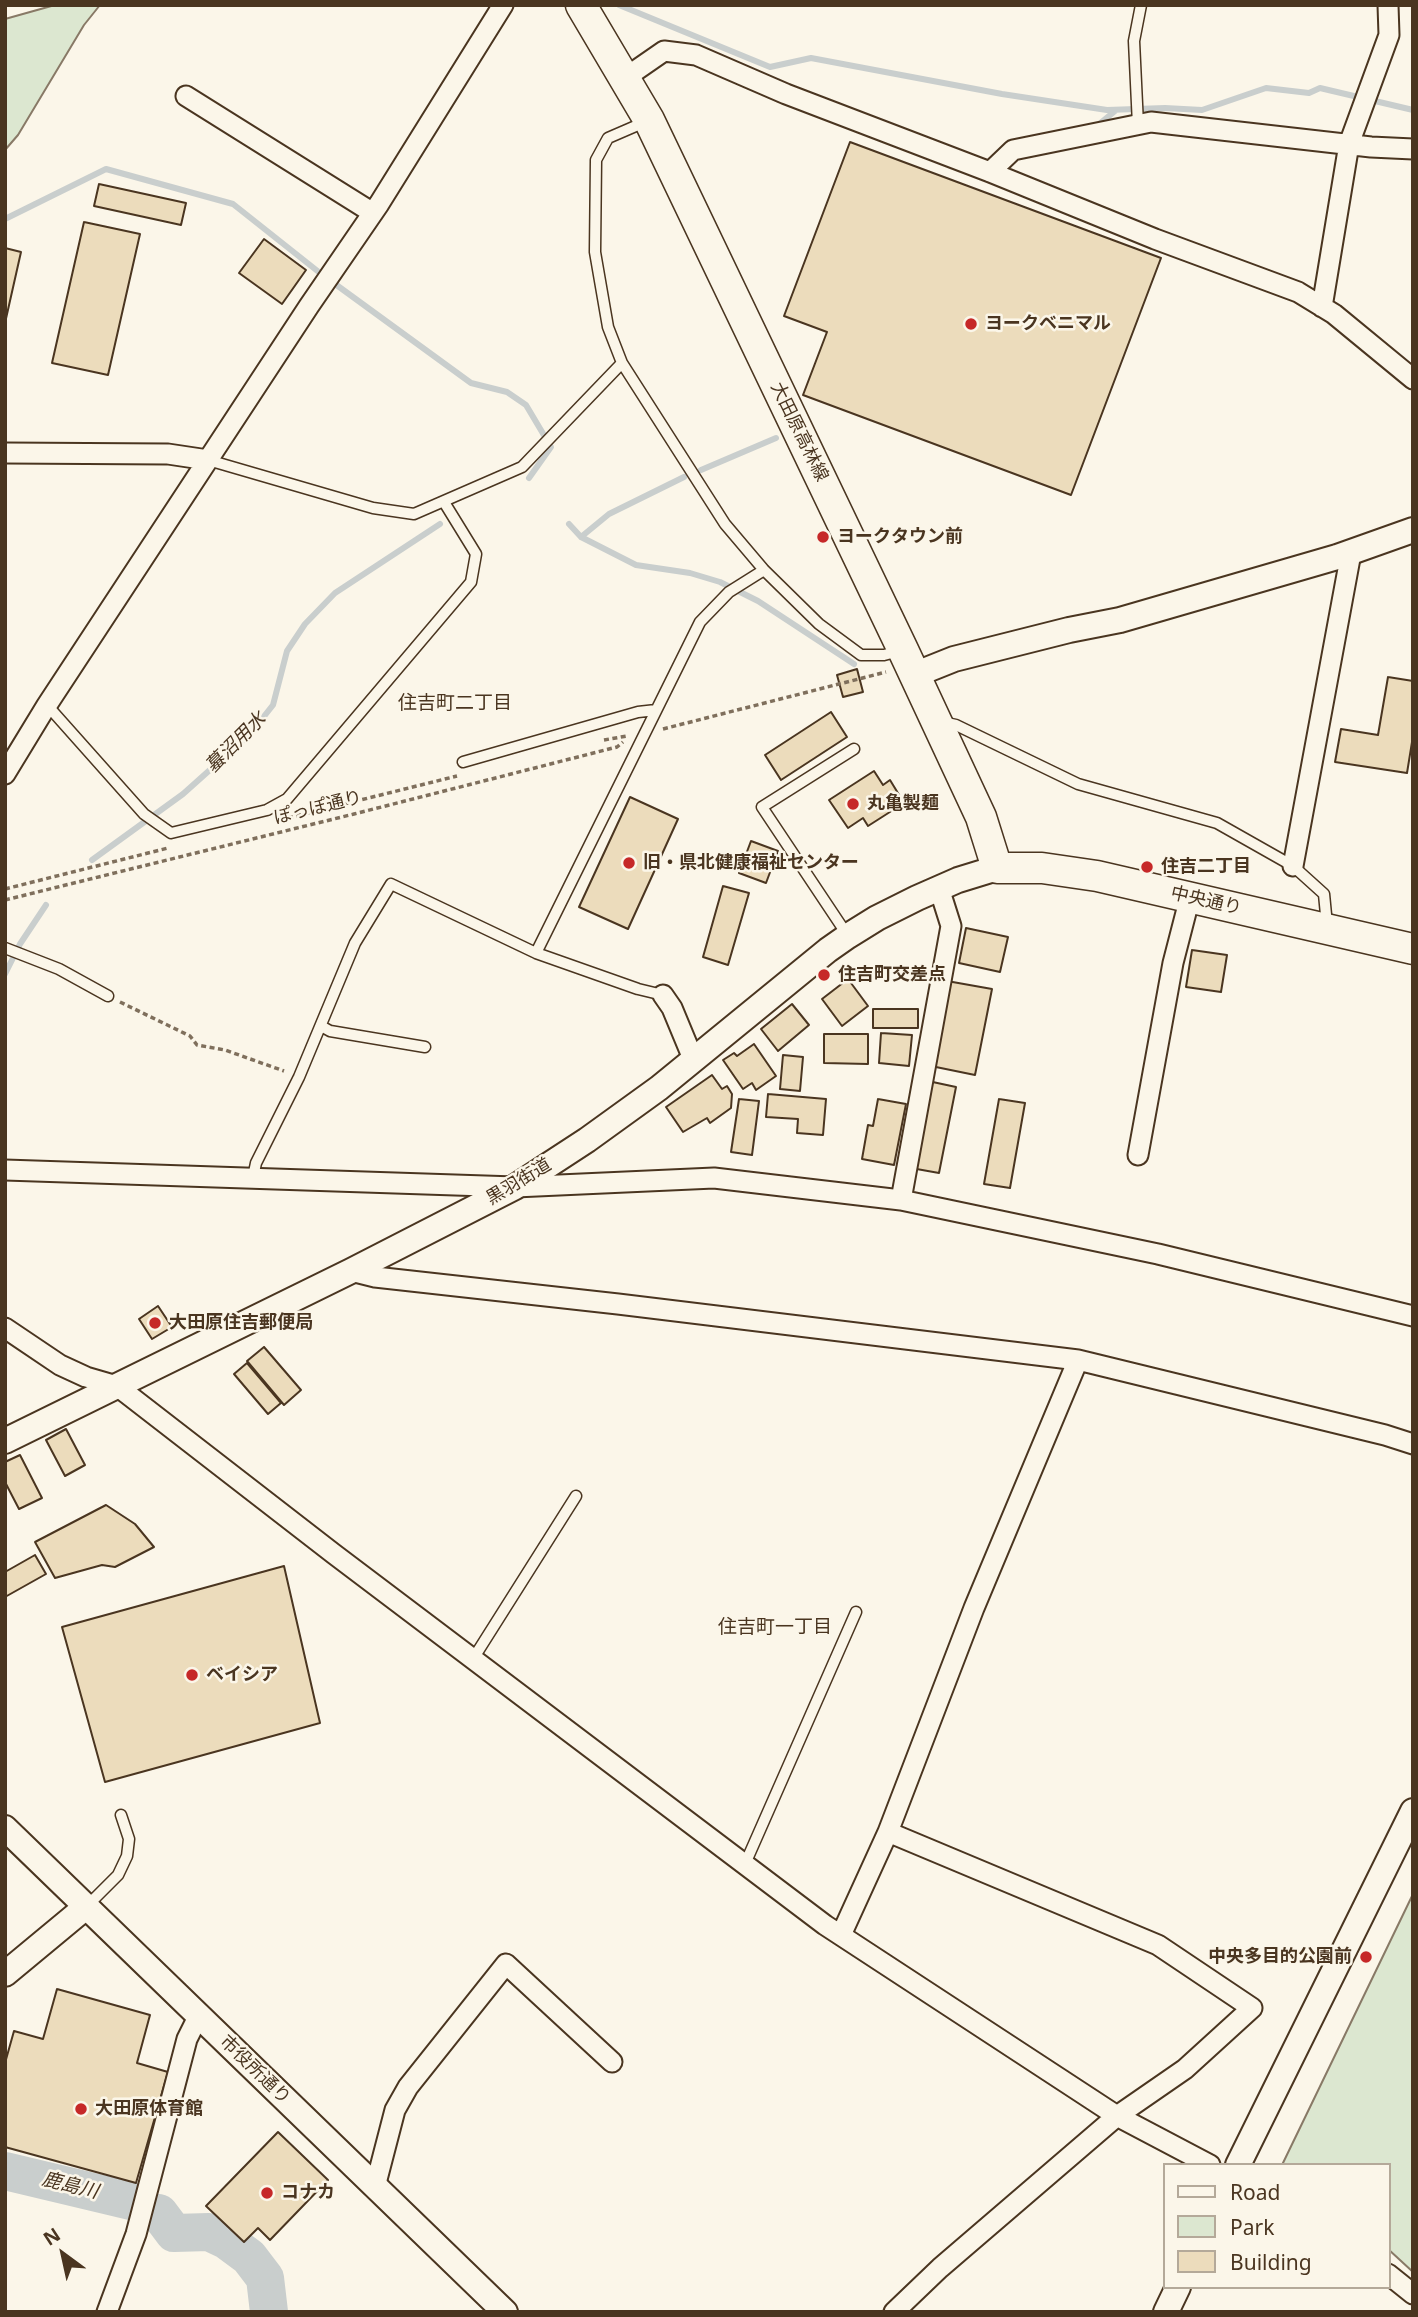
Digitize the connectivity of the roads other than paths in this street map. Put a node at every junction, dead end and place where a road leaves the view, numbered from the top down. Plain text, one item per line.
1 (503, 5) edge
2 (580, 5) edge
3 (1141, 5) edge
4 (1388, 5) edge
5 (625, 78) junction
6 (187, 96) dead end
7 (649, 120) junction
8 (1138, 125) junction
9 (1349, 144) junction
10 (1413, 149) edge
11 (990, 172) junction
12 (373, 213) junction
13 (1322, 307) junction
14 (622, 363) junction
15 (1413, 379) edge
16 (5, 453) edge
17 (208, 460) junction
18 (444, 502) junction
19 (1413, 530) edge
20 (1351, 553) junction
21 (764, 570) junction
22 (903, 665) junction
23 (47, 705) junction
24 (656, 710) junction
25 (935, 720) junction
26 (854, 749) dead end
27 (463, 762) dead end
28 (5, 774) edge
29 (1293, 866) junction
30 (997, 868) junction
31 (939, 888) junction
32 (1190, 897) junction
33 (1327, 929) junction
34 (848, 936) junction
35 (5, 948) edge
36 (1413, 949) edge
37 (536, 953) junction
38 (663, 995) joint
39 (108, 996) road end
40 (321, 1026) junction
41 (425, 1047) dead end
42 (694, 1061) junction
43 (1138, 1155) dead end
44 (5, 1170) edge
45 (253, 1177) junction
46 (514, 1187) junction
47 (901, 1200) junction
48 (351, 1271) junction
49 (1413, 1316) edge
50 (5, 1328) edge
51 (1078, 1360) junction
52 (117, 1386) junction
53 (5, 1441) edge
54 (1413, 1444) edge
55 (576, 1496) dead end
56 (856, 1612) dead end
57 (473, 1659) junction
58 (1413, 1811) edge
59 (121, 1815) dead end
60 (5, 1828) edge
61 (888, 1832) junction
62 (745, 1864) junction
63 (87, 1906) junction
64 (841, 1935) junction
65 (5, 1974) edge
66 (199, 2015) junction
67 (612, 2062) dead end
68 (1117, 2116) junction
69 (1206, 2163) edge
70 (1239, 2163) edge
71 (374, 2187) junction
72 (1390, 2276) edge
73 (1177, 2289) edge
74 (1413, 2294) edge
75 (107, 2312) edge
76 (505, 2312) edge
77 (894, 2312) edge
78 (1166, 2312) edge

1 - 12 street
2 - 5 main road, 大田原高林線
3 - 8 lane
4 - 9 street
5 - 7 main road, 大田原高林線
5 - 11 street
6 - 12 street
7 - 14 lane
7 - 22 main road, 大田原高林線
8 - 9 street
8 - 11 street
9 - 10 street
9 - 13 street
11 - 13 street
12 - 17 street
13 - 15 street
14 - 18 lane
14 - 21 lane
16 - 17 street
17 - 18 lane
17 - 23 street
18 - 23 lane
19 - 20 street
20 - 22 street
20 - 29 street
21 - 22 lane
21 - 24 lane
22 - 25 main road, 大田原高林線
23 - 28 street
24 - 27 lane
24 - 37 lane
25 - 29 lane
25 - 30 main road, 大田原高林線
26 - 34 lane
29 - 33 lane
30 - 31 street, 黒羽街道
30 - 32 main road, 中央通り
31 - 34 street, 黒羽街道
31 - 47 street
32 - 33 main road, 中央通り
32 - 43 street
33 - 36 main road, 中央通り
34 - 42 street, 黒羽街道
35 - 39 lane
37 - 38 lane
37 - 40 lane
38 - 42 street
40 - 41 lane
40 - 45 lane
42 - 46 street, 黒羽街道
44 - 45 street
45 - 46 street
46 - 47 street
46 - 48 street, 黒羽街道
47 - 49 street
48 - 51 street
48 - 52 street, 黒羽街道
50 - 52 street
51 - 54 street
51 - 61 street
52 - 53 street, 黒羽街道
52 - 57 street
55 - 57 lane
56 - 62 lane
57 - 62 street
58 - 70 street
59 - 63 lane
60 - 63 street, 市役所通り
61 - 64 street
61 - 68 street
62 - 64 street
63 - 65 street
63 - 66 street, 市役所通り
64 - 68 street
66 - 71 street, 市役所通り
66 - 75 street
67 - 71 street
68 - 69 street
68 - 77 street
71 - 76 street, 市役所通り
72 - 74 street
73 - 78 street

